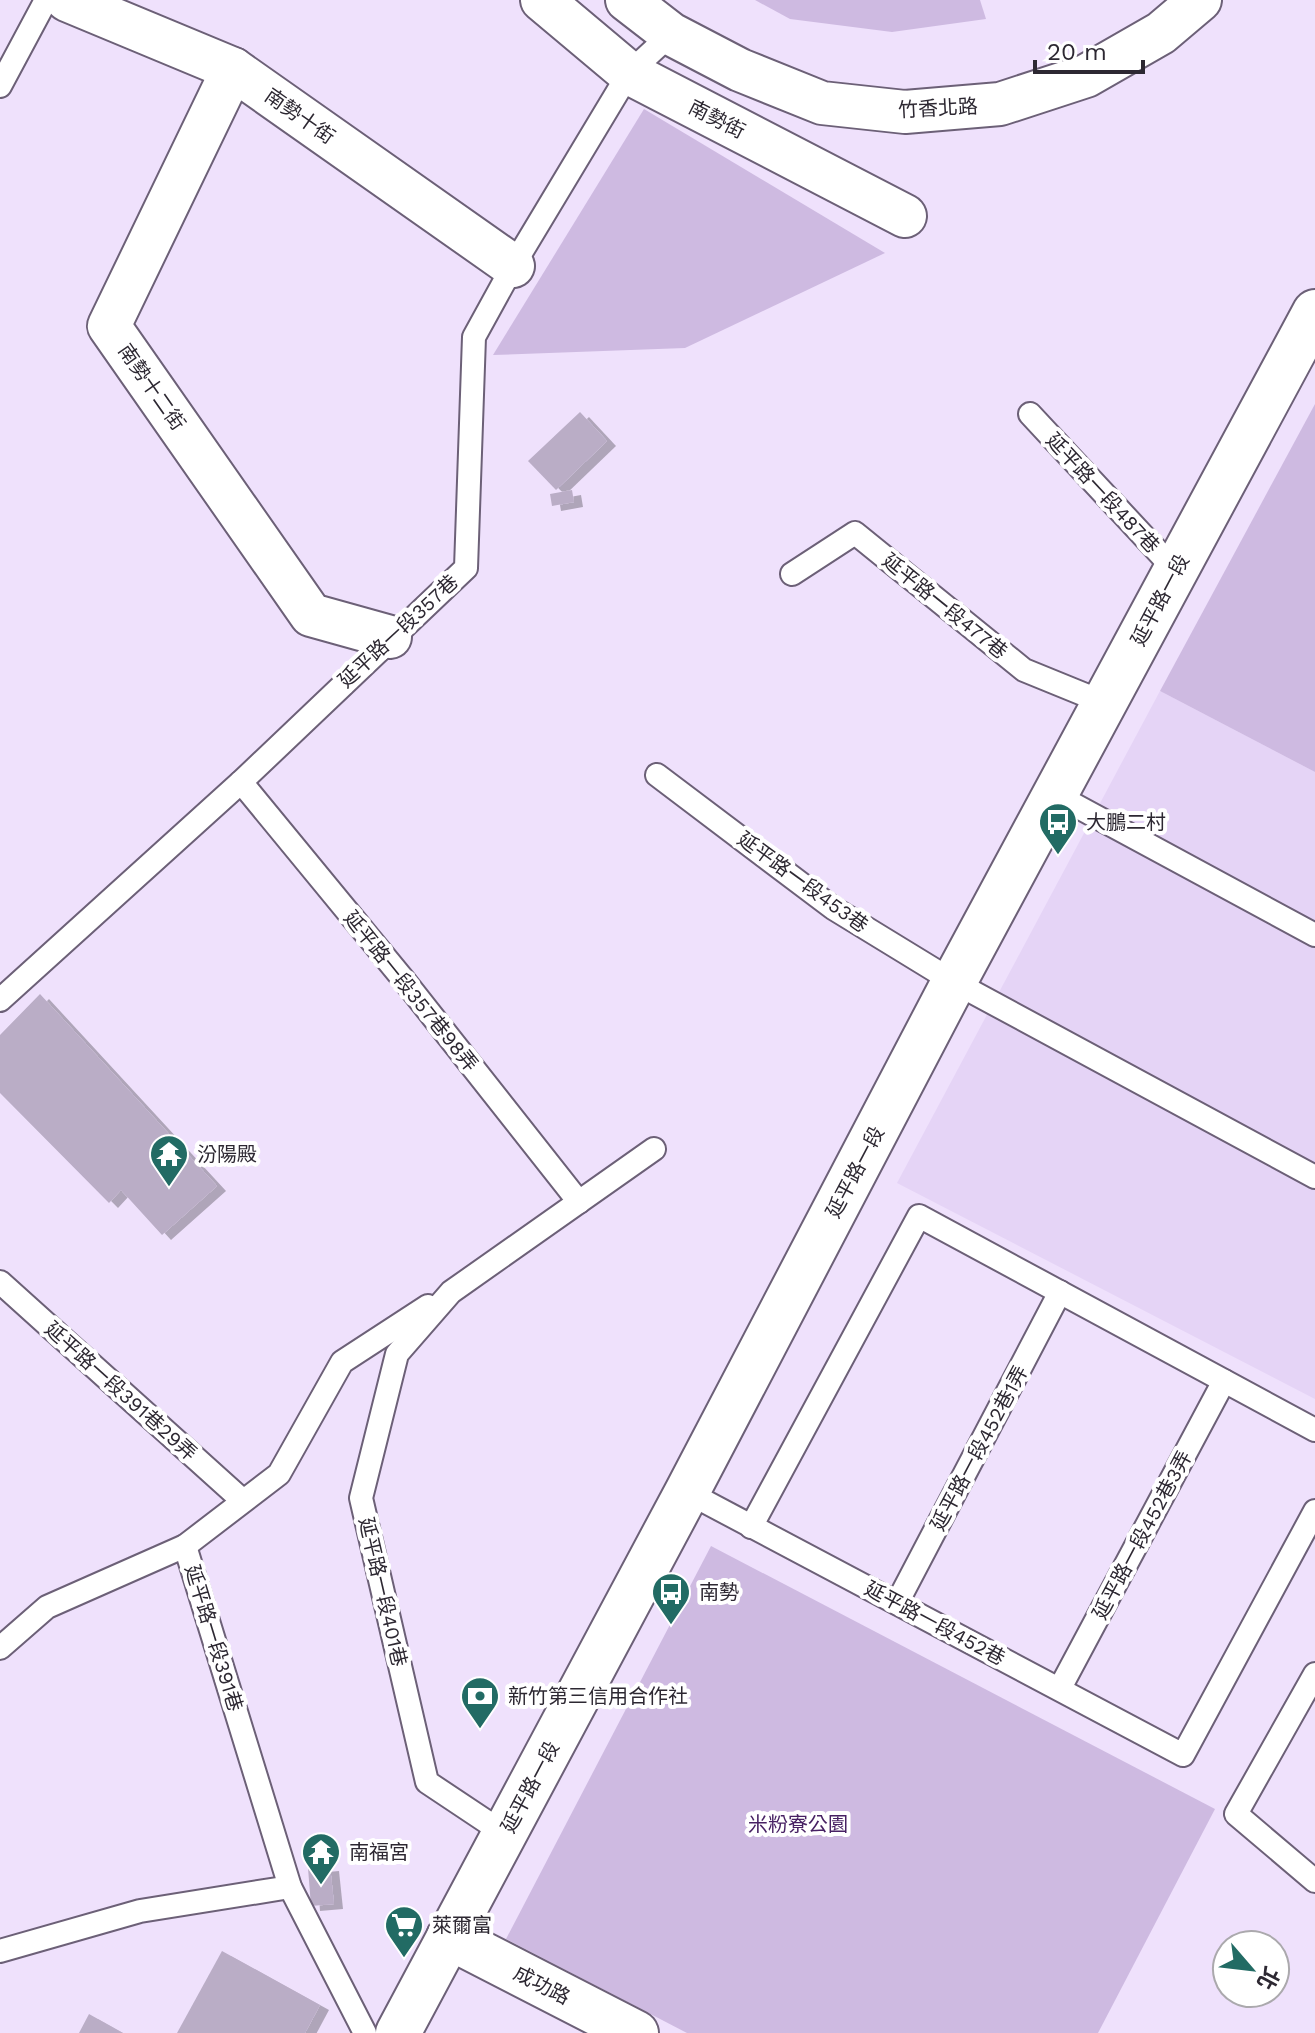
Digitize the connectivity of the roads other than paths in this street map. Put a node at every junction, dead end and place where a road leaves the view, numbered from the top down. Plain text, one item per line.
1 (46, 0) edge
2 (67, 0) edge
3 (542, 0) edge
4 (627, 0) edge
5 (1200, 0) edge
6 (671, 34) junction
7 (233, 69) junction
8 (629, 73) junction
9 (0, 86) edge
10 (905, 216) dead end
11 (513, 266) junction
12 (1315, 312) edge
13 (1030, 414) dead end
14 (1176, 571) junction
15 (792, 574) dead end
16 (390, 637) junction
17 (1105, 703) junction
18 (657, 775) dead end
19 (241, 782) junction
20 (1056, 795) junction
21 (1315, 935) edge
22 (954, 982) junction
23 (0, 1000) edge
24 (654, 1149) dead end
25 (1315, 1177) edge
26 (579, 1202) junction
27 (0, 1282) edge
28 (451, 1292) junction
29 (1060, 1292) junction
30 (1224, 1381) junction
31 (1315, 1430) edge
32 (687, 1492) junction
33 (242, 1500) junction
34 (1315, 1511) edge
35 (751, 1527) junction
36 (185, 1546) junction
37 (897, 1603) junction
38 (0, 1648) edge
39 (1315, 1674) edge
40 (1060, 1688) junction
41 (505, 1834) junction
42 (1315, 1881) edge
43 (290, 1887) junction
44 (449, 1937) junction
45 (0, 1951) edge
46 (365, 2033) edge
47 (398, 2033) edge
48 (636, 2033) edge

1 - 9 lane
2 - 7 street, 南勢十街
3 - 8 street, 南勢街
4 - 6 street, 竹香北路
5 - 6 street, 竹香北路
6 - 8 lane, 延平路一段357巷
7 - 11 street, 南勢十街
7 - 16 street, 南勢十二街
8 - 10 street, 南勢街
8 - 11 lane, 延平路一段357巷
11 - 16 lane, 延平路一段357巷
12 - 14 street, 延平路一段
13 - 14 lane, 延平路一段487巷
14 - 17 street, 延平路一段
15 - 17 lane, 延平路一段477巷
16 - 19 lane, 延平路一段357巷
17 - 20 street, 延平路一段
18 - 22 lane, 延平路一段453巷
19 - 23 lane, 延平路一段357巷
19 - 26 lane, 延平路一段357巷98弄
20 - 21 lane
20 - 22 street, 延平路一段
22 - 25 lane, 延平路一段453巷
22 - 32 street, 延平路一段
24 - 26 lane, 延平路一段401巷
26 - 28 lane, 延平路一段401巷
27 - 33 lane, 延平路一段391巷29弄
28 - 33 lane, 延平路一段391巷
28 - 41 lane, 延平路一段401巷
29 - 30 lane
29 - 35 lane
29 - 37 lane, 延平路一段452巷1弄
30 - 31 lane
30 - 40 lane, 延平路一段452巷3弄
32 - 35 lane, 延平路一段452巷
32 - 41 street, 延平路一段
33 - 36 lane, 延平路一段391巷
34 - 40 lane, 延平路一段452巷
35 - 37 lane, 延平路一段452巷
36 - 38 lane
36 - 43 lane, 延平路一段391巷
37 - 40 lane, 延平路一段452巷
39 - 42 lane
41 - 44 street, 延平路一段
43 - 45 lane
43 - 46 lane, 延平路一段391巷
44 - 47 street, 延平路一段
44 - 48 street, 成功路

